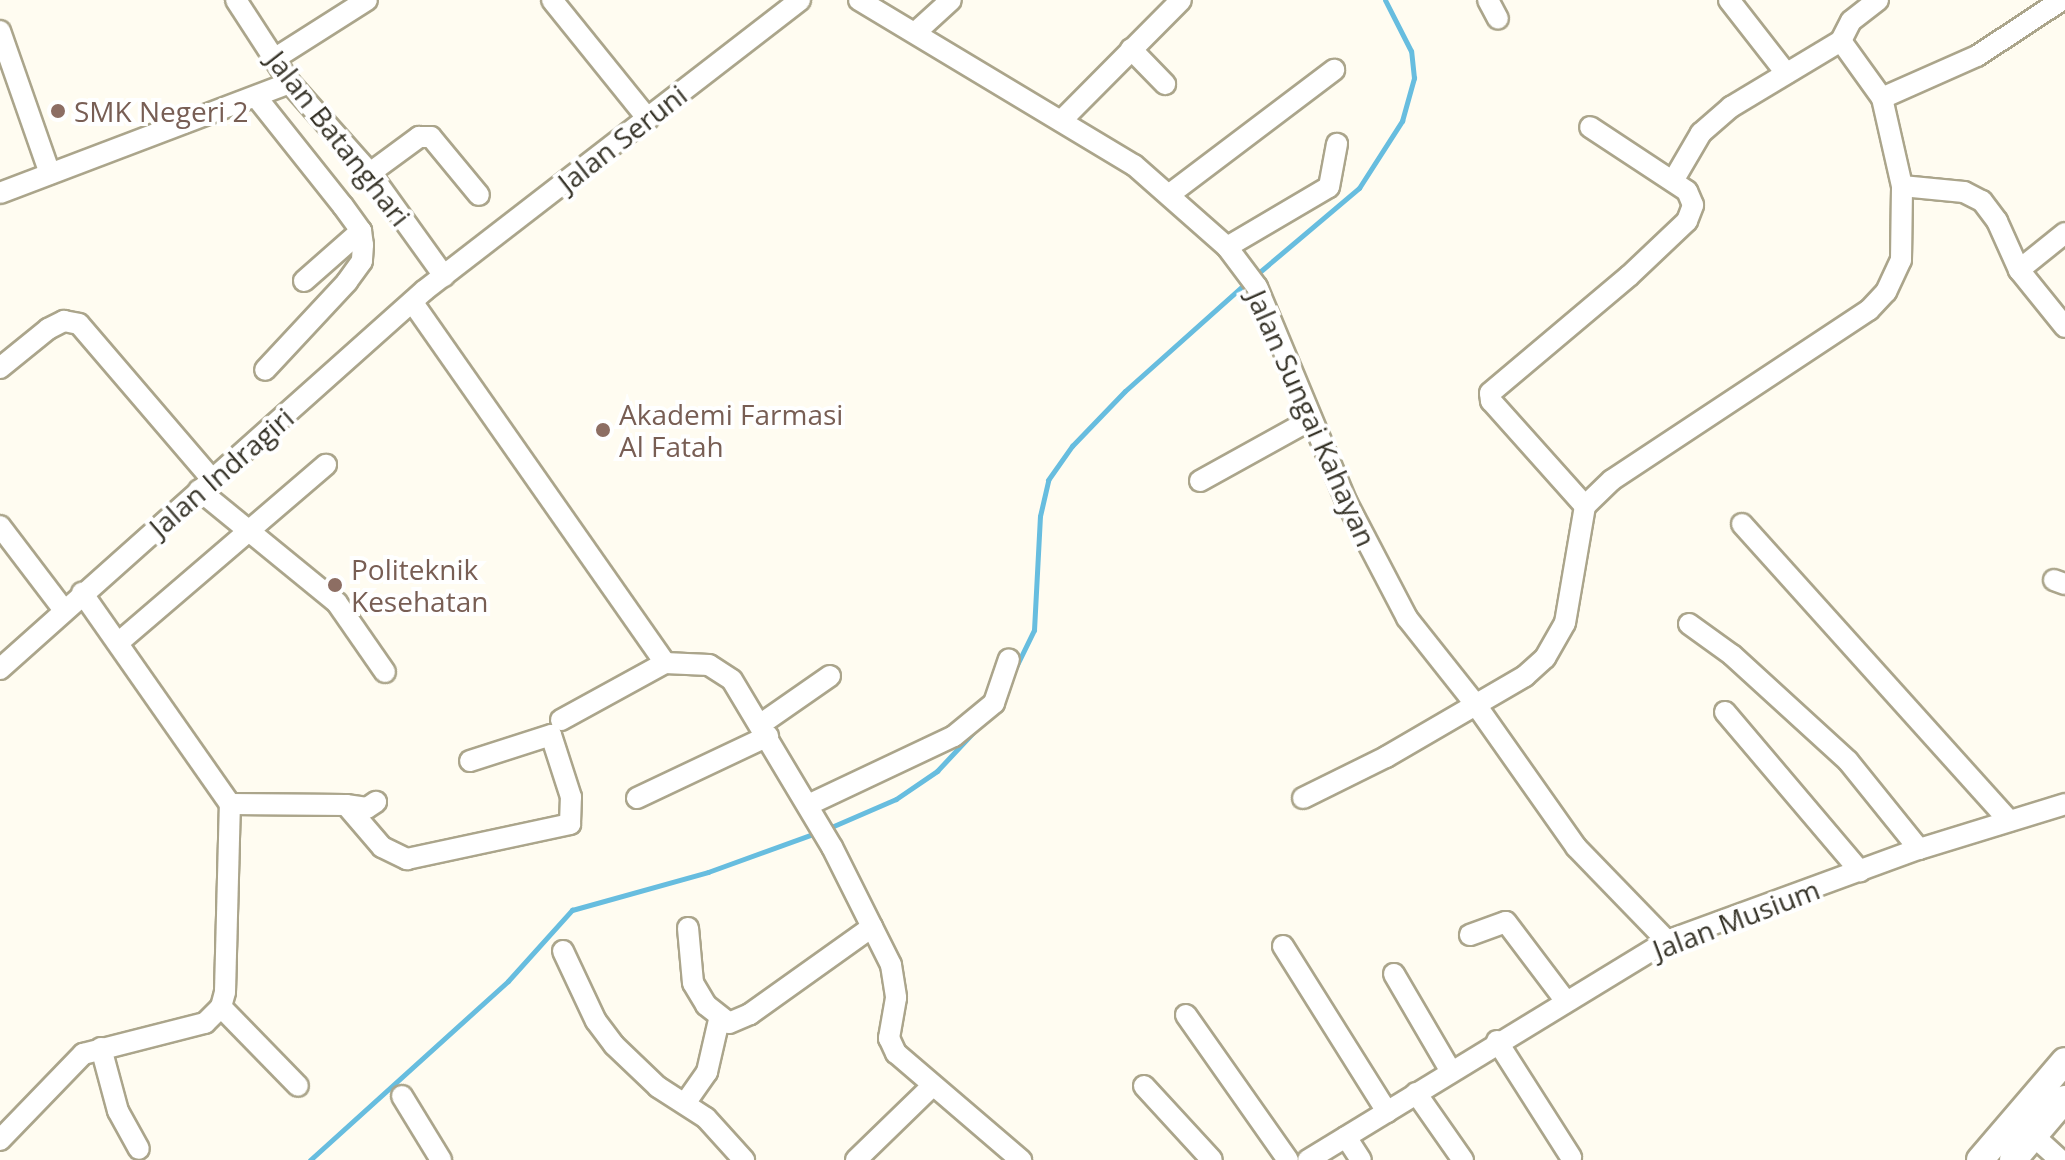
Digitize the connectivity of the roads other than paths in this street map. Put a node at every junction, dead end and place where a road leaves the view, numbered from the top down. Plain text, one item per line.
1 (236, 0) edge
2 (367, 0) edge
3 (552, 0) edge
4 (800, 0) edge
5 (859, 0) edge
6 (951, 0) edge
7 (1181, 0) edge
8 (1488, 0) edge
9 (1729, 0) edge
10 (1878, 0) edge
11 (2062, 0) edge
12 (1498, 19) dead end
13 (0, 31) edge
14 (916, 32) junction
15 (1841, 41) junction
16 (1131, 49) junction
17 (274, 59) junction
18 (1334, 70) dead end
19 (1786, 73) junction
20 (290, 83) junction
21 (1165, 84) dead end
22 (257, 98) junction
23 (1882, 98) junction
24 (648, 119) junction
25 (1061, 121) junction
26 (1590, 127) dead end
27 (1337, 144) dead end
28 (370, 173) junction
29 (50, 174) junction
30 (1673, 181) junction
31 (1902, 186) junction
32 (0, 193) edge
33 (1170, 194) junction
34 (479, 195) dead end
35 (361, 231) junction
36 (2065, 233) edge
37 (1227, 247) junction
38 (2019, 270) junction
39 (444, 276) junction
40 (304, 281) dead end
41 (413, 303) junction
42 (2065, 327) edge
43 (0, 368) edge
44 (265, 370) dead end
45 (1310, 420) junction
46 (326, 465) dead end
47 (1200, 481) dead end
48 (206, 484) junction
49 (1585, 506) junction
50 (1742, 524) dead end
51 (0, 526) edge
52 (247, 531) junction
53 (82, 593) junction
54 (63, 609) junction
55 (1689, 624) dead end
56 (118, 643) junction
57 (1009, 659) dead end
58 (665, 663) junction
59 (0, 669) edge
60 (385, 672) dead end
61 (830, 676) dead end
62 (1476, 705) junction
63 (1725, 712) dead end
64 (561, 720) dead end
65 (764, 730) junction
66 (470, 761) dead end
67 (637, 798) dead end
68 (1303, 798) dead end
69 (376, 802) dead end
70 (230, 804) junction
71 (2065, 804) edge
72 (346, 805) junction
73 (813, 813) junction
74 (2009, 821) junction
75 (1919, 849) junction
76 (1860, 871) junction
77 (872, 927) junction
78 (688, 928) dead end
79 (1470, 935) dead end
80 (1667, 941) junction
81 (1283, 946) dead end
82 (563, 951) dead end
83 (1394, 974) dead end
84 (1565, 1000) junction
85 (221, 1007) junction
86 (1186, 1015) dead end
87 (719, 1020) junction
88 (1497, 1041) junction
89 (101, 1048) junction
90 (2065, 1061) edge
91 (1450, 1070) junction
92 (298, 1086) dead end
93 (1144, 1086) dead end
94 (931, 1087) junction
95 (1416, 1093) junction
96 (402, 1096) dead end
97 (2065, 1099) edge
98 (686, 1102) junction
99 (1387, 1112) junction
100 (2025, 1128) junction
101 (1346, 1137) junction
102 (0, 1140) edge
103 (139, 1149) dead end
104 (1571, 1157) dead end
105 (1310, 1159) edge
106 (441, 1160) edge
107 (744, 1160) edge
108 (856, 1160) edge
109 (1021, 1160) edge
110 (1212, 1160) edge
111 (1288, 1160) edge
112 (1361, 1160) edge
113 (1463, 1160) edge
114 (1980, 1160) edge
115 (2013, 1160) edge
116 (2060, 1160) edge

1 - 17 street, Jalan Batanghari
2 - 17 street
3 - 24 street
4 - 24 street, Jalan Seruni
5 - 14 street, Jalan Sungai Kahayan
6 - 14 street
7 - 16 street
8 - 12 street
9 - 19 street
10 - 15 street
11 - 23 street
13 - 29 street
14 - 25 street, Jalan Sungai Kahayan
15 - 19 street
15 - 23 street
16 - 21 street
16 - 25 street
17 - 20 street, Jalan Batanghari
18 - 33 street
19 - 30 street
20 - 22 street
20 - 28 street, Jalan Batanghari
22 - 29 street
22 - 35 street
23 - 31 street
24 - 39 street, Jalan Seruni
25 - 33 street, Jalan Sungai Kahayan
26 - 30 street
27 - 37 street
28 - 34 street
28 - 39 street, Jalan Batanghari
29 - 32 street
30 - 49 street
31 - 38 street
31 - 49 street
33 - 37 street, Jalan Sungai Kahayan
35 - 40 street
35 - 44 street
36 - 38 street
37 - 45 street, Jalan Sungai Kahayan
38 - 42 street
39 - 41 street, Jalan Indragiri
41 - 48 street, Jalan Indragiri
41 - 58 street
43 - 48 street
45 - 47 street
45 - 62 street, Jalan Sungai Kahayan
46 - 52 street
48 - 52 street
48 - 53 street, Jalan Indragiri
49 - 62 street
50 - 74 street
51 - 54 street
52 - 56 street
52 - 60 street
53 - 54 street, Jalan Indragiri
53 - 56 street
54 - 59 street, Jalan Indragiri
55 - 75 street
56 - 70 street
57 - 73 street
58 - 64 street
58 - 65 street
61 - 65 street
62 - 68 street
62 - 80 street, Jalan Sungai Kahayan
63 - 76 street
65 - 67 street
65 - 73 street
66 - 72 street
69 - 72 street
70 - 72 street
70 - 85 street
71 - 74 street, Jalan Musium
73 - 77 street
74 - 75 street, Jalan Musium
75 - 76 street, Jalan Musium
76 - 80 street, Jalan Musium
77 - 87 street
77 - 94 street
78 - 87 street
79 - 84 street
80 - 84 street, Jalan Musium
81 - 99 street
82 - 98 street
83 - 91 street
84 - 88 street, Jalan Musium
85 - 89 street
85 - 92 street
86 - 111 street
87 - 98 street
88 - 91 street, Jalan Musium
88 - 104 street
89 - 102 street
89 - 103 street
90 - 100 main road
91 - 95 street, Jalan Musium
93 - 110 street
94 - 108 street
94 - 109 street
95 - 99 street, Jalan Musium
95 - 113 street
96 - 106 street
97 - 100 main road
98 - 107 street
99 - 101 street, Jalan Musium
100 - 114 main road
100 - 115 main road
100 - 116 street
101 - 105 street, Jalan Musium
101 - 112 street

